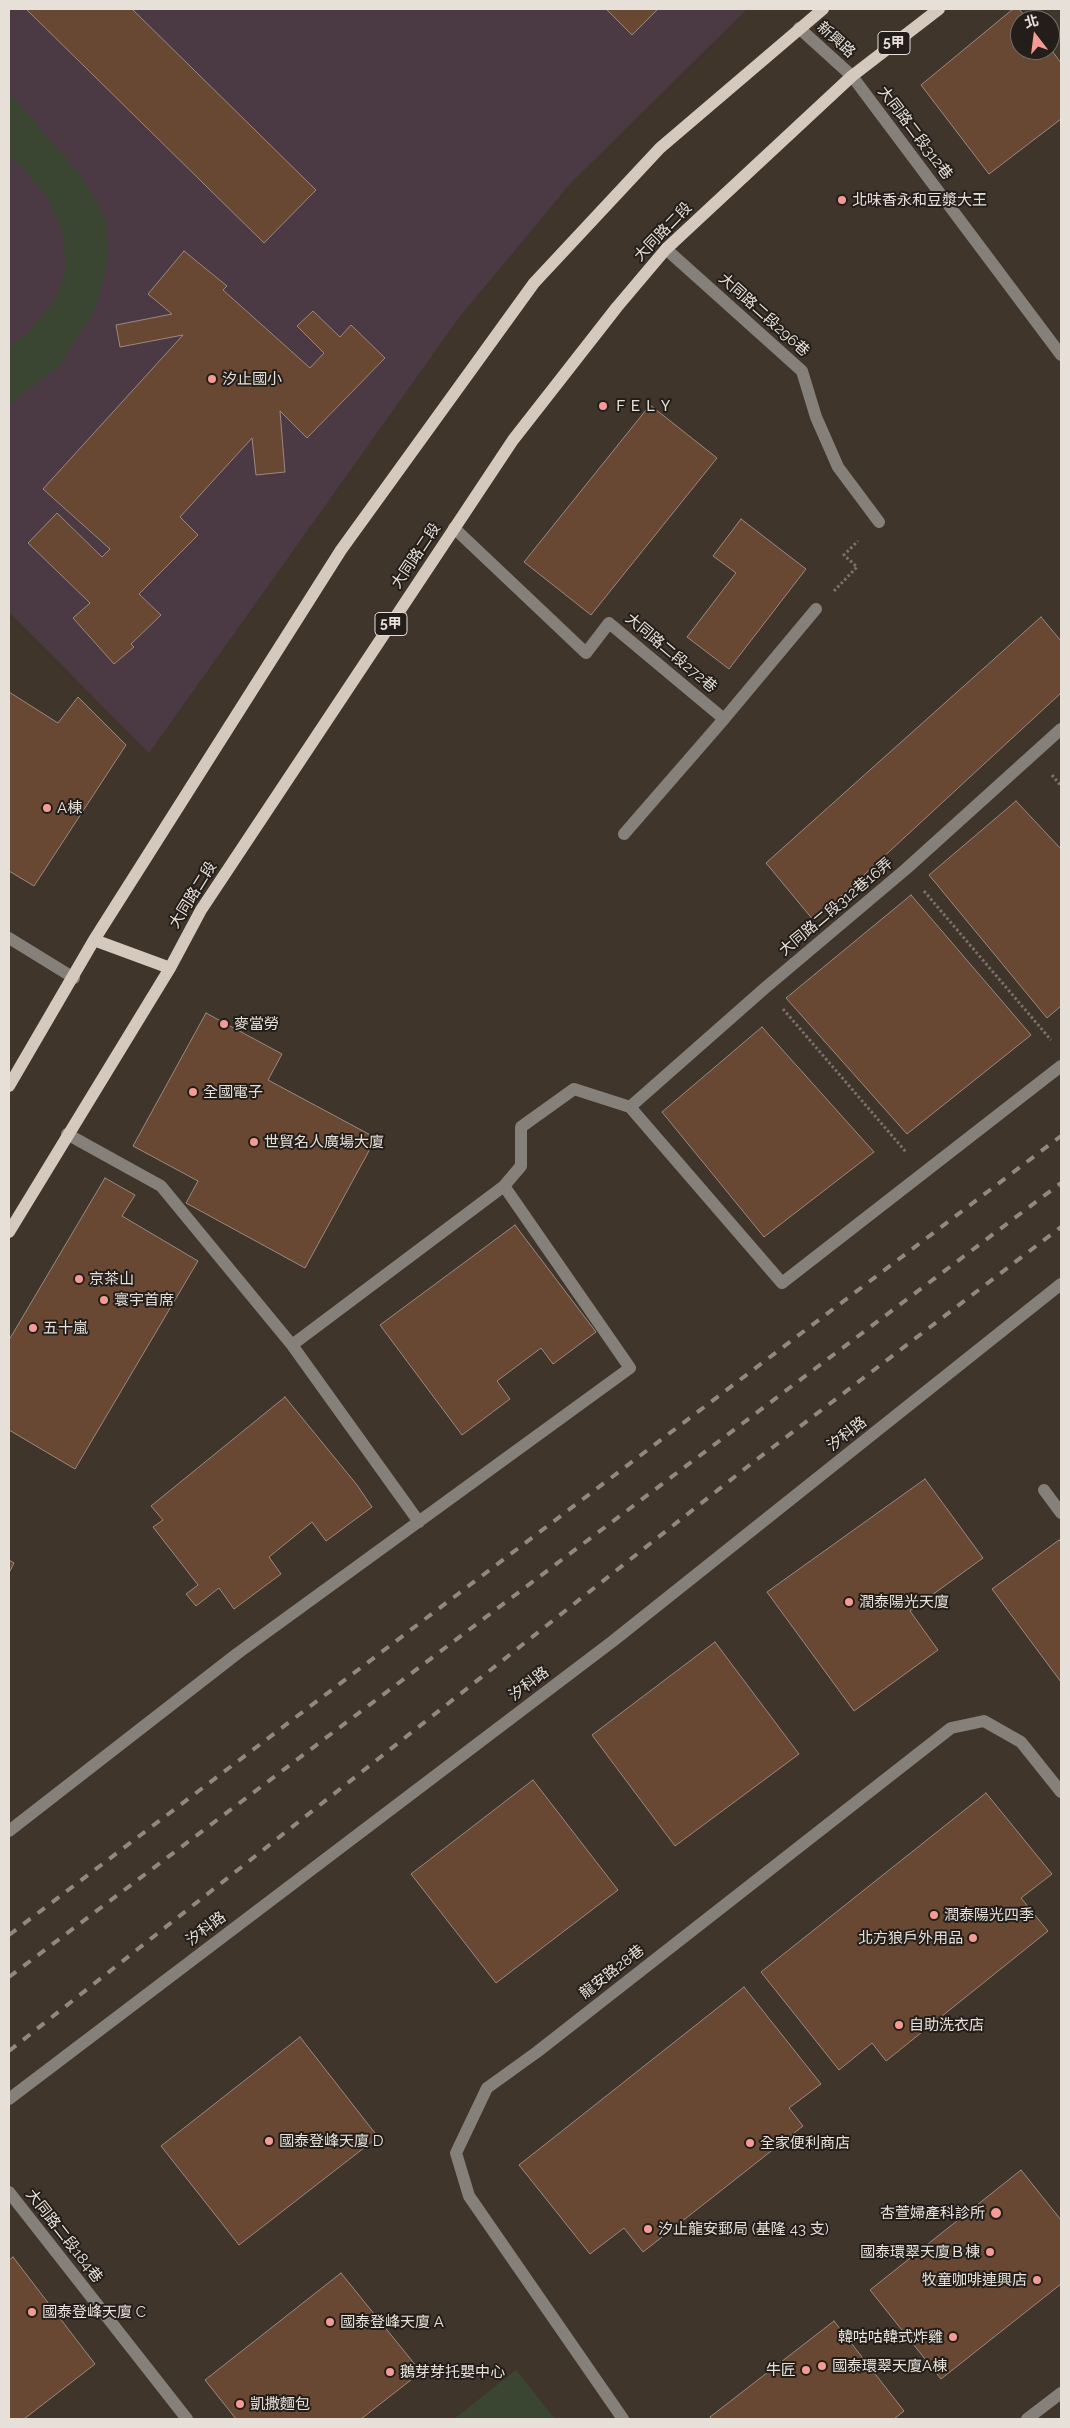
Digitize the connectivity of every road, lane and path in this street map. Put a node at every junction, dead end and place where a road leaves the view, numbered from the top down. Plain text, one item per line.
1 (823, 9) edge
2 (938, 9) edge
3 (799, 28) junction
4 (852, 76) junction
5 (666, 249) junction
6 (1061, 355) edge
7 (879, 522) joint
8 (454, 528) junction
9 (816, 609) joint
10 (724, 719) junction
11 (1061, 729) edge
12 (624, 834) dead end
13 (906, 869) junction
14 (9, 938) edge
15 (94, 940) junction
16 (170, 968) junction
17 (74, 978) junction
18 (765, 988) junction
19 (1055, 1044) dead end
20 (1061, 1066) edge
21 (9, 1086) edge
22 (630, 1107) junction
23 (67, 1134) junction
24 (924, 1173) junction
25 (504, 1186) junction
26 (9, 1232) edge
27 (1061, 1284) edge
28 (292, 1345) junction
29 (1044, 1490) dead end
30 (1061, 1513) edge
31 (419, 1522) junction
32 (1061, 1792) edge
33 (9, 1831) edge
34 (9, 2099) edge
35 (9, 2192) edge
36 (1061, 2394) edge
37 (187, 2419) edge
38 (623, 2419) edge
39 (1027, 2419) edge

1 - 3 main road
2 - 4 main road, 大同路二段 / 5甲
3 - 4 street, 新興路
3 - 15 main road
4 - 5 main road, 大同路二段 / 5甲
4 - 6 street, 大同路二段312巷
5 - 7 street, 大同路二段296巷
5 - 8 main road, 大同路二段 / 5甲
7 - 9 path
8 - 10 street, 大同路二段272巷
8 - 16 main road, 大同路二段 / 5甲
9 - 10 street
10 - 12 street
11 - 13 street, 大同路二段312巷16弄
13 - 18 street, 大同路二段312巷16弄
13 - 19 path
14 - 17 street
15 - 16 main road
15 - 17 main road
16 - 23 main road, 大同路二段 / 5甲
17 - 21 main road
18 - 22 street, 大同路二段312巷16弄
18 - 24 path
20 - 24 street
22 - 24 street
22 - 25 street
23 - 26 main road, 大同路二段 / 5甲
23 - 28 street
25 - 28 street
25 - 31 street
27 - 34 street, 汐科路
28 - 31 street
29 - 30 street
31 - 33 street
32 - 38 street, 龍安路28巷
35 - 37 street, 大同路二段184巷
36 - 39 street

